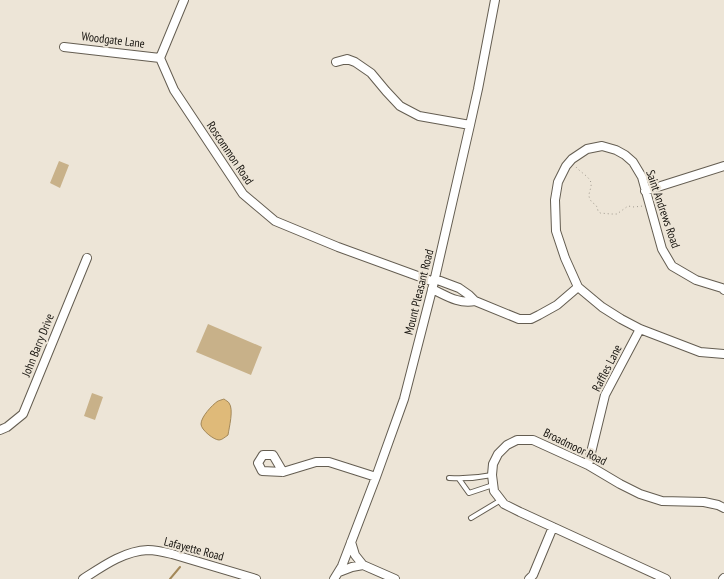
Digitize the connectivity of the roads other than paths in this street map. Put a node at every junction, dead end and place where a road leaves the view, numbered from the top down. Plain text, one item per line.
1 (184, 0) edge
2 (495, 0) edge
3 (64, 47) dead end
4 (160, 58) junction
5 (336, 62) dead end
6 (470, 126) junction
7 (724, 166) edge
8 (645, 191) junction
9 (87, 258) dead end
10 (434, 283) junction
11 (578, 287) junction
12 (724, 290) edge
13 (640, 329) junction
14 (724, 354) edge
15 (0, 430) edge
16 (588, 466) junction
17 (283, 472) dead end
18 (492, 475) junction
19 (376, 477) junction
20 (449, 478) dead end
21 (459, 479) junction
22 (493, 485) junction
23 (501, 500) junction
24 (724, 508) edge
25 (471, 518) dead end
26 (553, 527) junction
27 (351, 542) junction
28 (363, 565) junction
29 (339, 572) junction
30 (532, 578) edge
31 (83, 579) edge
32 (256, 579) edge
33 (334, 579) edge
34 (395, 579) edge
35 (666, 579) edge

1 - 4 street
2 - 6 street, Mount Pleasant Road
3 - 4 street, Woodgate Lane
4 - 10 street, Roscommon Road
5 - 6 street
6 - 10 street, Mount Pleasant Road
7 - 8 street
8 - 11 street, Saint Andrews Road
8 - 12 street, Saint Andrews Road
9 - 15 street, John Barry Drive
10 - 11 street
10 - 19 street, Mount Pleasant Road
11 - 13 street, Saint Andrews Road
13 - 14 street, Saint Andrews Road
13 - 16 street, Raffles Lane
16 - 18 street, Broadmoor Road
16 - 24 street, Broadmoor Road
17 - 19 street
18 - 21 lane
18 - 22 street, Broadmoor Road
19 - 27 street, Mount Pleasant Road
20 - 21 lane
21 - 22 lane
22 - 23 street, Broadmoor Road
23 - 25 lane
23 - 26 street, Broadmoor Road
26 - 30 street
26 - 35 street, Broadmoor Road
27 - 28 street
27 - 29 street, Mount Pleasant Road
28 - 29 street
28 - 34 street
29 - 33 street, Mount Pleasant Road
31 - 32 street, Lafayette Road

